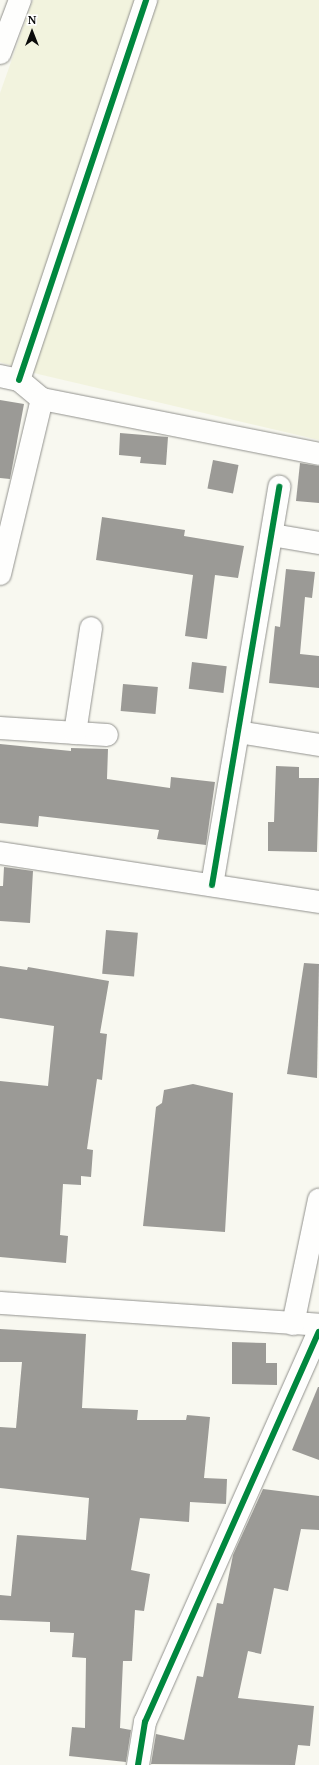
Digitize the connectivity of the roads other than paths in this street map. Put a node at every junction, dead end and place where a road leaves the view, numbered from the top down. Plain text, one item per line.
1 (20, 0) edge
2 (146, 0) edge
3 (0, 53) edge
4 (10, 378) edge
5 (42, 400) junction
6 (319, 454) edge
7 (279, 487) dead end
8 (272, 535) junction
9 (319, 543) edge
10 (0, 574) edge
11 (91, 628) dead end
12 (0, 728) edge
13 (238, 732) junction
14 (75, 733) junction
15 (108, 735) dead end
16 (319, 745) edge
17 (0, 853) edge
18 (212, 885) junction
19 (319, 902) edge
20 (319, 1200) edge
21 (0, 1303) edge
22 (293, 1324) junction
23 (319, 1325) edge
24 (319, 1332) edge
25 (138, 1765) edge

1 - 3 street
2 - 4 street
4 - 5 street
5 - 6 street
5 - 10 street
7 - 8 street
8 - 9 street
8 - 13 street
11 - 14 street
12 - 14 street
13 - 16 street
13 - 18 street
14 - 15 street
17 - 18 street
18 - 19 street
20 - 22 street
21 - 22 street
22 - 23 street
24 - 25 street

